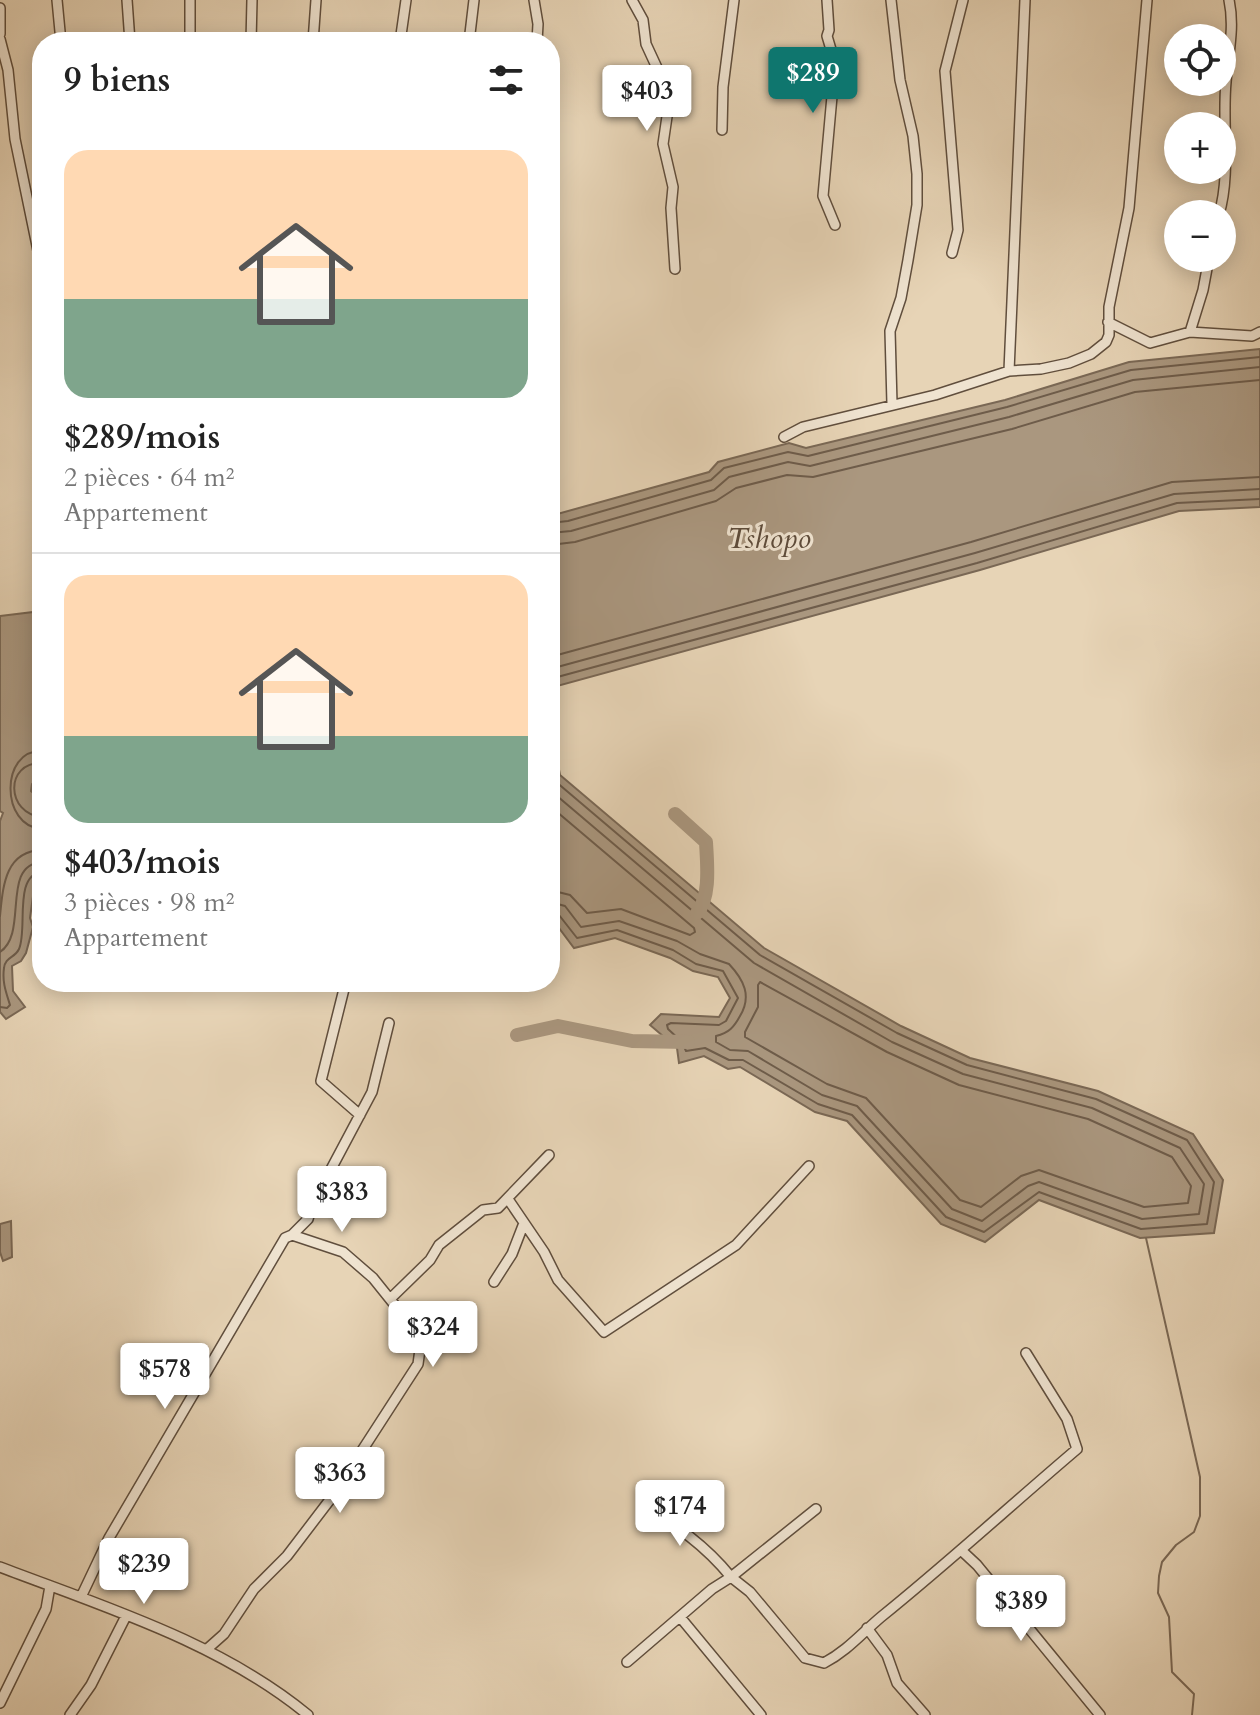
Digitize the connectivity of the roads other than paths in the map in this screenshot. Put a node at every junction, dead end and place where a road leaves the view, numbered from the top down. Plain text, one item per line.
1 (57, 0) edge
2 (127, 0) edge
3 (190, 0) edge
4 (252, 0) edge
5 (316, 0) edge
6 (406, 0) edge
7 (474, 0) edge
8 (534, 0) edge
9 (632, 0) edge
10 (734, 0) edge
11 (827, 0) edge
12 (891, 0) edge
13 (963, 0) edge
14 (1025, 0) edge
15 (1147, 0) edge
16 (1229, 0) edge
17 (0, 8) edge
18 (60, 32) edge
19 (129, 32) edge
20 (190, 32) edge
21 (251, 32) edge
22 (314, 32) edge
23 (401, 32) edge
24 (470, 32) edge
25 (538, 32) edge
26 (0, 37) edge
27 (722, 130) dead end
28 (1221, 200) edge
29 (32, 221) edge
30 (835, 225) dead end
31 (952, 253) dead end
32 (675, 269) dead end
33 (1206, 272) edge
34 (1108, 322) junction
35 (1190, 332) junction
36 (1260, 332) edge
37 (1009, 371) junction
38 (892, 404) junction
39 (784, 437) dead end
40 (343, 992) edge
41 (389, 1023) dead end
42 (360, 1115) junction
43 (549, 1155) dead end
44 (809, 1166) dead end
45 (508, 1199) junction
46 (524, 1223) junction
47 (292, 1235) junction
48 (494, 1282) dead end
49 (390, 1299) junction
50 (1026, 1353) dead end
51 (642, 1505) dead end
52 (816, 1509) dead end
53 (962, 1551) junction
54 (0, 1567) edge
55 (731, 1577) junction
56 (50, 1586) junction
57 (81, 1597) junction
58 (126, 1616) junction
59 (680, 1617) junction
60 (867, 1628) junction
61 (206, 1650) junction
62 (627, 1662) dead end
63 (0, 1703) edge
64 (70, 1715) edge
65 (308, 1715) edge
66 (761, 1715) edge
67 (925, 1715) edge
68 (1100, 1715) edge

1 - 18 street
2 - 19 street
3 - 20 street
4 - 21 street
5 - 22 street
6 - 23 street
7 - 24 street
8 - 25 street
9 - 32 street
10 - 27 street
11 - 30 street
12 - 38 street
13 - 31 street
14 - 37 street
15 - 34 street
16 - 28 street
17 - 26 street
26 - 29 street
33 - 35 street
34 - 35 street
34 - 37 street
35 - 36 street
37 - 38 street
38 - 39 street
40 - 42 street
41 - 42 street
42 - 47 street
43 - 45 street
44 - 46 street
45 - 46 street
45 - 49 street
46 - 48 street
47 - 49 street
47 - 57 street
49 - 61 street
50 - 53 street
51 - 55 street
52 - 55 street
53 - 60 street
53 - 68 street
54 - 56 street
55 - 59 street
55 - 60 street
56 - 57 street
56 - 63 street
57 - 58 street
58 - 61 street
58 - 64 street
59 - 62 street
59 - 66 street
60 - 67 street
61 - 65 street

